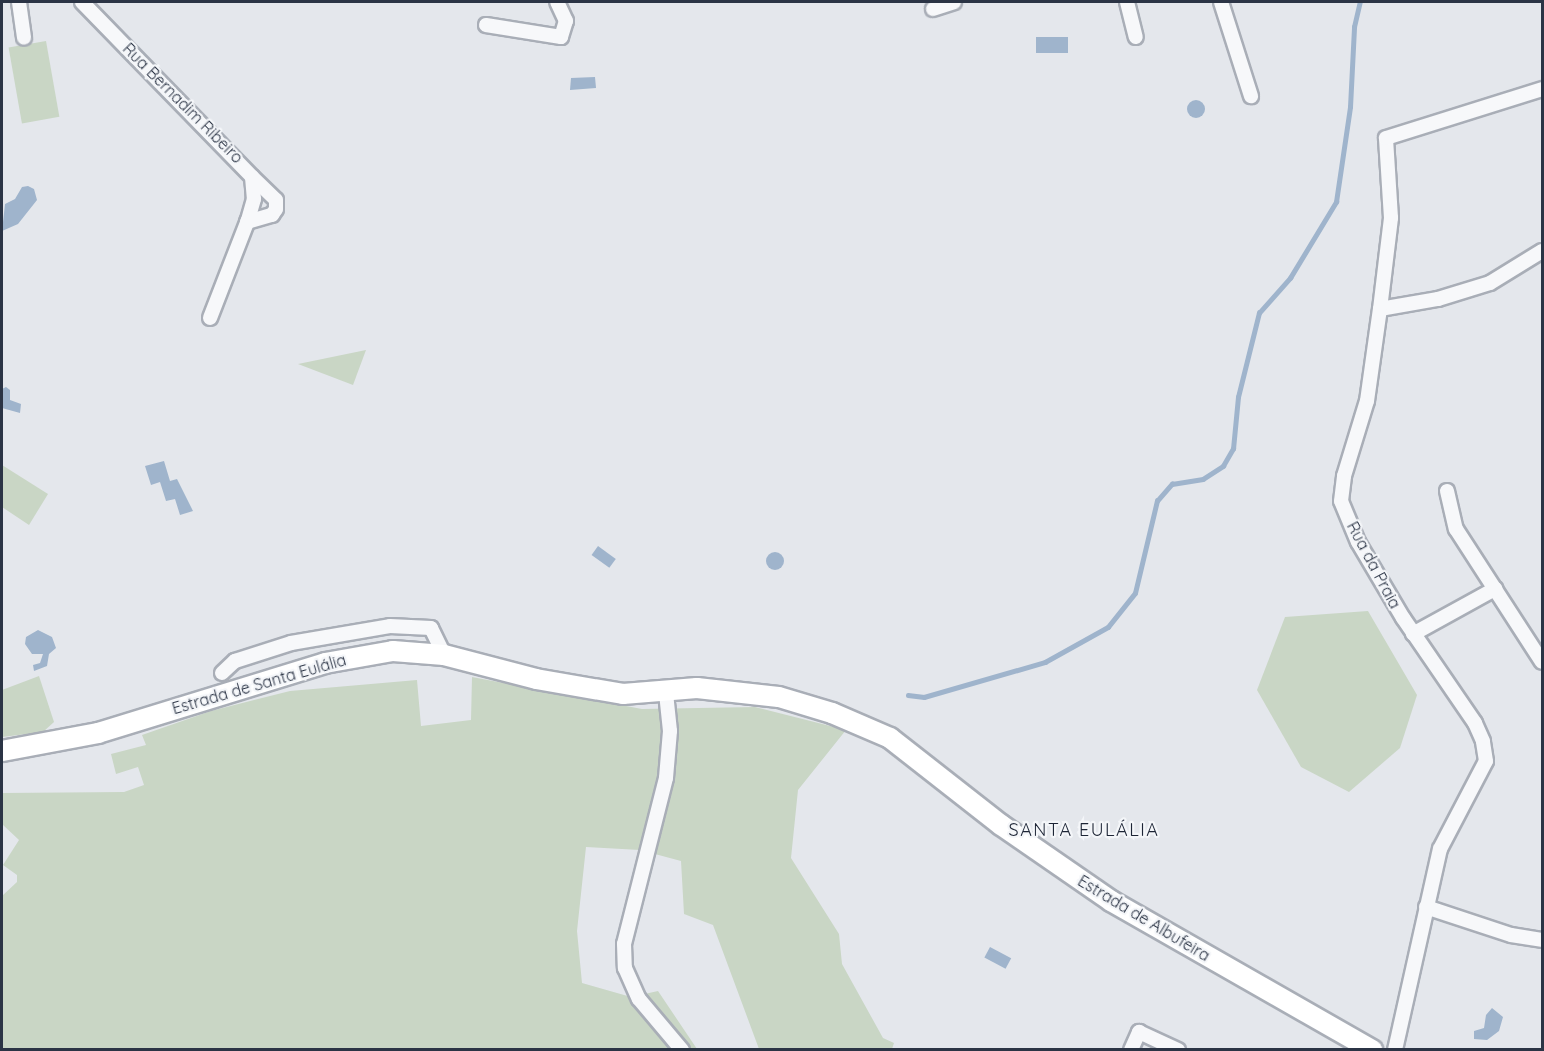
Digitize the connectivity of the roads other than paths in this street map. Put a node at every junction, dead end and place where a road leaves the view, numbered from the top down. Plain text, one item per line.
1 (19, 2) edge
2 (82, 2) edge
3 (557, 2) edge
4 (954, 2) edge
5 (1127, 2) edge
6 (1221, 2) edge
7 (933, 9) dead end
8 (486, 25) dead end
9 (1136, 37) dead end
10 (24, 38) dead end
11 (1542, 89) edge
12 (1251, 96) dead end
13 (252, 177) junction
14 (247, 222) junction
15 (1542, 251) edge
16 (1380, 309) junction
17 (210, 318) dead end
18 (1447, 491) dead end
19 (1495, 589) junction
20 (1413, 634) junction
21 (444, 655) junction
22 (1542, 662) edge
23 (222, 673) dead end
24 (732, 689) joint
25 (666, 693) junction
26 (2, 751) edge
27 (1425, 906) junction
28 (1542, 940) edge
29 (679, 1048) edge
30 (1131, 1050) edge
31 (1178, 1050) edge
32 (1372, 1050) edge
33 (1395, 1050) edge

1 - 10 street
2 - 13 street, Rua Bernadim Ribeiro
3 - 8 street
4 - 7 street
5 - 9 street
6 - 12 street
11 - 16 street, Rua da Praia
13 - 14 street, Rua Bernadim Ribeiro
13 - 14 street
14 - 17 street, Rua Bernadim Ribeiro
15 - 16 street
16 - 20 street, Rua da Praia
18 - 19 street
19 - 20 street
19 - 22 street
20 - 27 street, Rua da Praia
21 - 23 street
21 - 25 street, Estrada de Santa Eulália
21 - 26 street, Estrada de Santa Eulália
24 - 25 street, Estrada de Santa Eulália
24 - 32 street, Estrada de Albufeira
25 - 29 street
27 - 28 street
27 - 33 street, Rua da Praia
30 - 31 street

